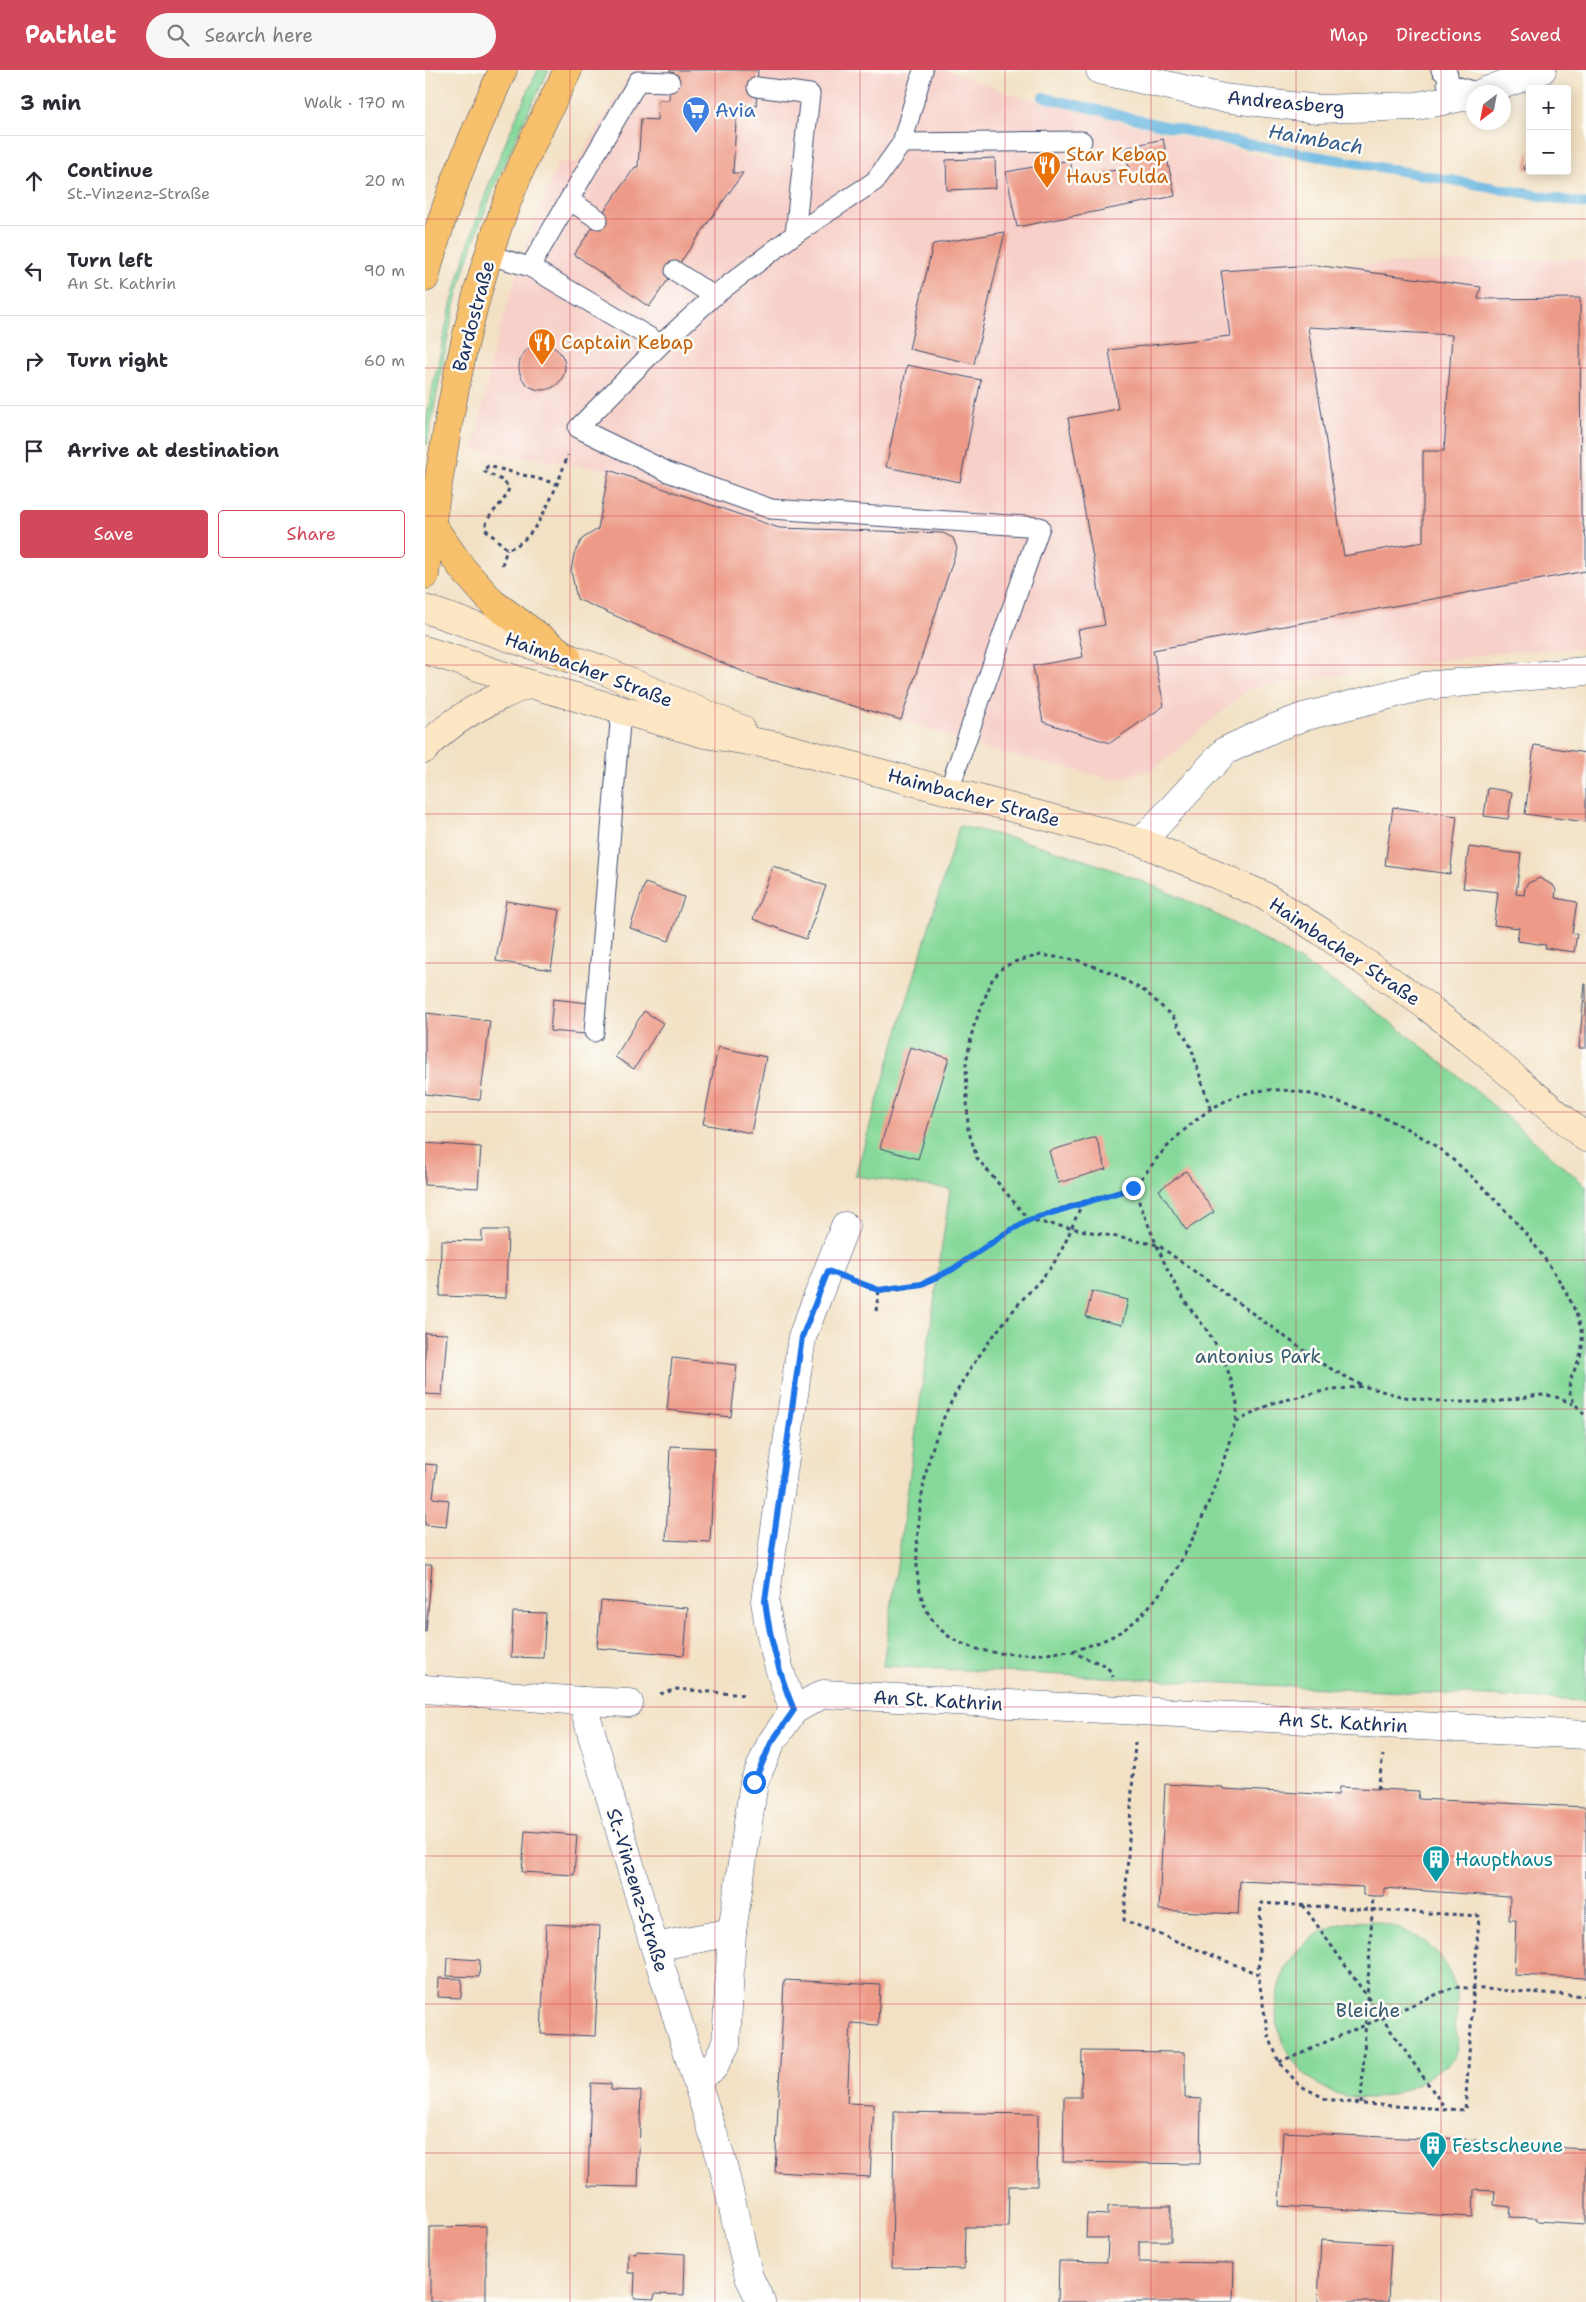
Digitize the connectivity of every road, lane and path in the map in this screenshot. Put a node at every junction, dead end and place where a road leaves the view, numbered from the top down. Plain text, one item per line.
1 (503, 70) edge
2 (568, 70) edge
3 (923, 70) edge
4 (1100, 70) edge
5 (1441, 70) edge
6 (1542, 70) edge
7 (670, 82) dead end
8 (1502, 85) edge
9 (757, 87) dead end
10 (1466, 91) edge
11 (1466, 96) edge
12 (1082, 141) dead end
13 (902, 143) junction
14 (569, 200) junction
15 (598, 219) dead end
16 (795, 234) junction
17 (489, 255) junction
18 (530, 267) junction
19 (675, 271) dead end
20 (425, 278) edge
21 (714, 296) junction
22 (661, 344) junction
23 (578, 428) junction
24 (558, 484) junction
25 (432, 525) junction
26 (507, 549) junction
27 (501, 570) dead end
28 (425, 575) edge
29 (425, 609) edge
30 (425, 650) edge
31 (567, 657) junction
32 (1586, 671) edge
33 (530, 684) junction
34 (621, 711) junction
35 (779, 746) junction
36 (425, 749) edge
37 (949, 790) junction
38 (1141, 842) junction
39 (594, 1032) dead end
40 (1210, 1108) junction
41 (1586, 1138) edge
42 (1133, 1188) junction
43 (1083, 1202) junction
44 (1029, 1220) junction
45 (845, 1226) dead end
46 (1071, 1227) junction
47 (1157, 1245) junction
48 (828, 1271) junction
49 (879, 1290) junction
50 (876, 1311) dead end
51 (1363, 1386) junction
52 (1573, 1404) junction
53 (1586, 1416) edge
54 (1235, 1423) junction
55 (1073, 1652) junction
56 (1114, 1680) dead end
57 (425, 1689) edge
58 (677, 1689) dead end
59 (745, 1695) dead end
60 (581, 1701) junction
61 (629, 1703) dead end
62 (794, 1710) junction
63 (1586, 1735) edge
64 (1135, 1739) dead end
65 (1383, 1754) dead end
66 (1378, 1789) dead end
67 (1373, 1896) dead end
68 (1303, 1905) junction
69 (1373, 1909) junction
70 (732, 1932) junction
71 (655, 1947) junction
72 (1257, 1974) junction
73 (1473, 1990) junction
74 (1586, 1996) edge
75 (1368, 1998) junction
76 (1382, 2018) junction
77 (1366, 2025) junction
78 (1279, 2062) junction
79 (697, 2079) junction
80 (1361, 2104) junction
81 (1446, 2109) junction
82 (761, 2302) edge

1 - 20 main road
2 - 17 main road, Bardostraße
3 - 13 lane
4 - 11 street, Andreasberg
5 - 10 lane
6 - 8 street
7 - 14 lane
9 - 16 lane
12 - 13 lane
13 - 16 lane
14 - 15 lane
14 - 18 lane
16 - 21 lane
17 - 18 lane
17 - 25 main road, Bardostraße
18 - 22 lane
19 - 21 lane
21 - 22 lane
22 - 23 lane
23 - 24 path
23 - 37 lane
24 - 26 path
24 - 26 path
25 - 28 main road, Bardostraße
25 - 31 main road
26 - 27 path
29 - 31 main road, Haimbacher Straße
30 - 33 main road, Haimbacher Straße
31 - 35 main road, Haimbacher Straße
32 - 38 street
33 - 34 main road, Haimbacher Straße
33 - 36 main road
34 - 35 main road, Haimbacher Straße
34 - 39 lane
35 - 37 main road, Haimbacher Straße
37 - 38 main road, Haimbacher Straße
38 - 41 main road, Haimbacher Straße
40 - 42 path
40 - 44 path
40 - 52 path
42 - 43 path
42 - 47 path
43 - 44 path
43 - 46 path
44 - 46 path
44 - 49 path
45 - 48 street
46 - 47 path
46 - 55 path
47 - 51 path
47 - 54 path
48 - 49 path
48 - 62 street
49 - 50 path
51 - 52 path
51 - 54 path
52 - 53 path
54 - 55 path
55 - 56 path
57 - 60 street
58 - 59 path
60 - 61 street
60 - 71 street, St.-Vinzenz-Straße
62 - 63 street, An St. Kathrin
62 - 70 street
64 - 72 path
65 - 66 path
67 - 69 path
68 - 69 path
68 - 72 path
68 - 75 path
69 - 73 path
69 - 75 path
70 - 71 street
70 - 79 street
71 - 79 street, St.-Vinzenz-Straße
72 - 78 path
73 - 74 path
73 - 76 path
73 - 81 path
75 - 76 path
75 - 77 path
76 - 77 path
76 - 81 path
77 - 78 path
77 - 80 path
78 - 80 path
79 - 82 street, St.-Vinzenz-Straße
80 - 81 path

